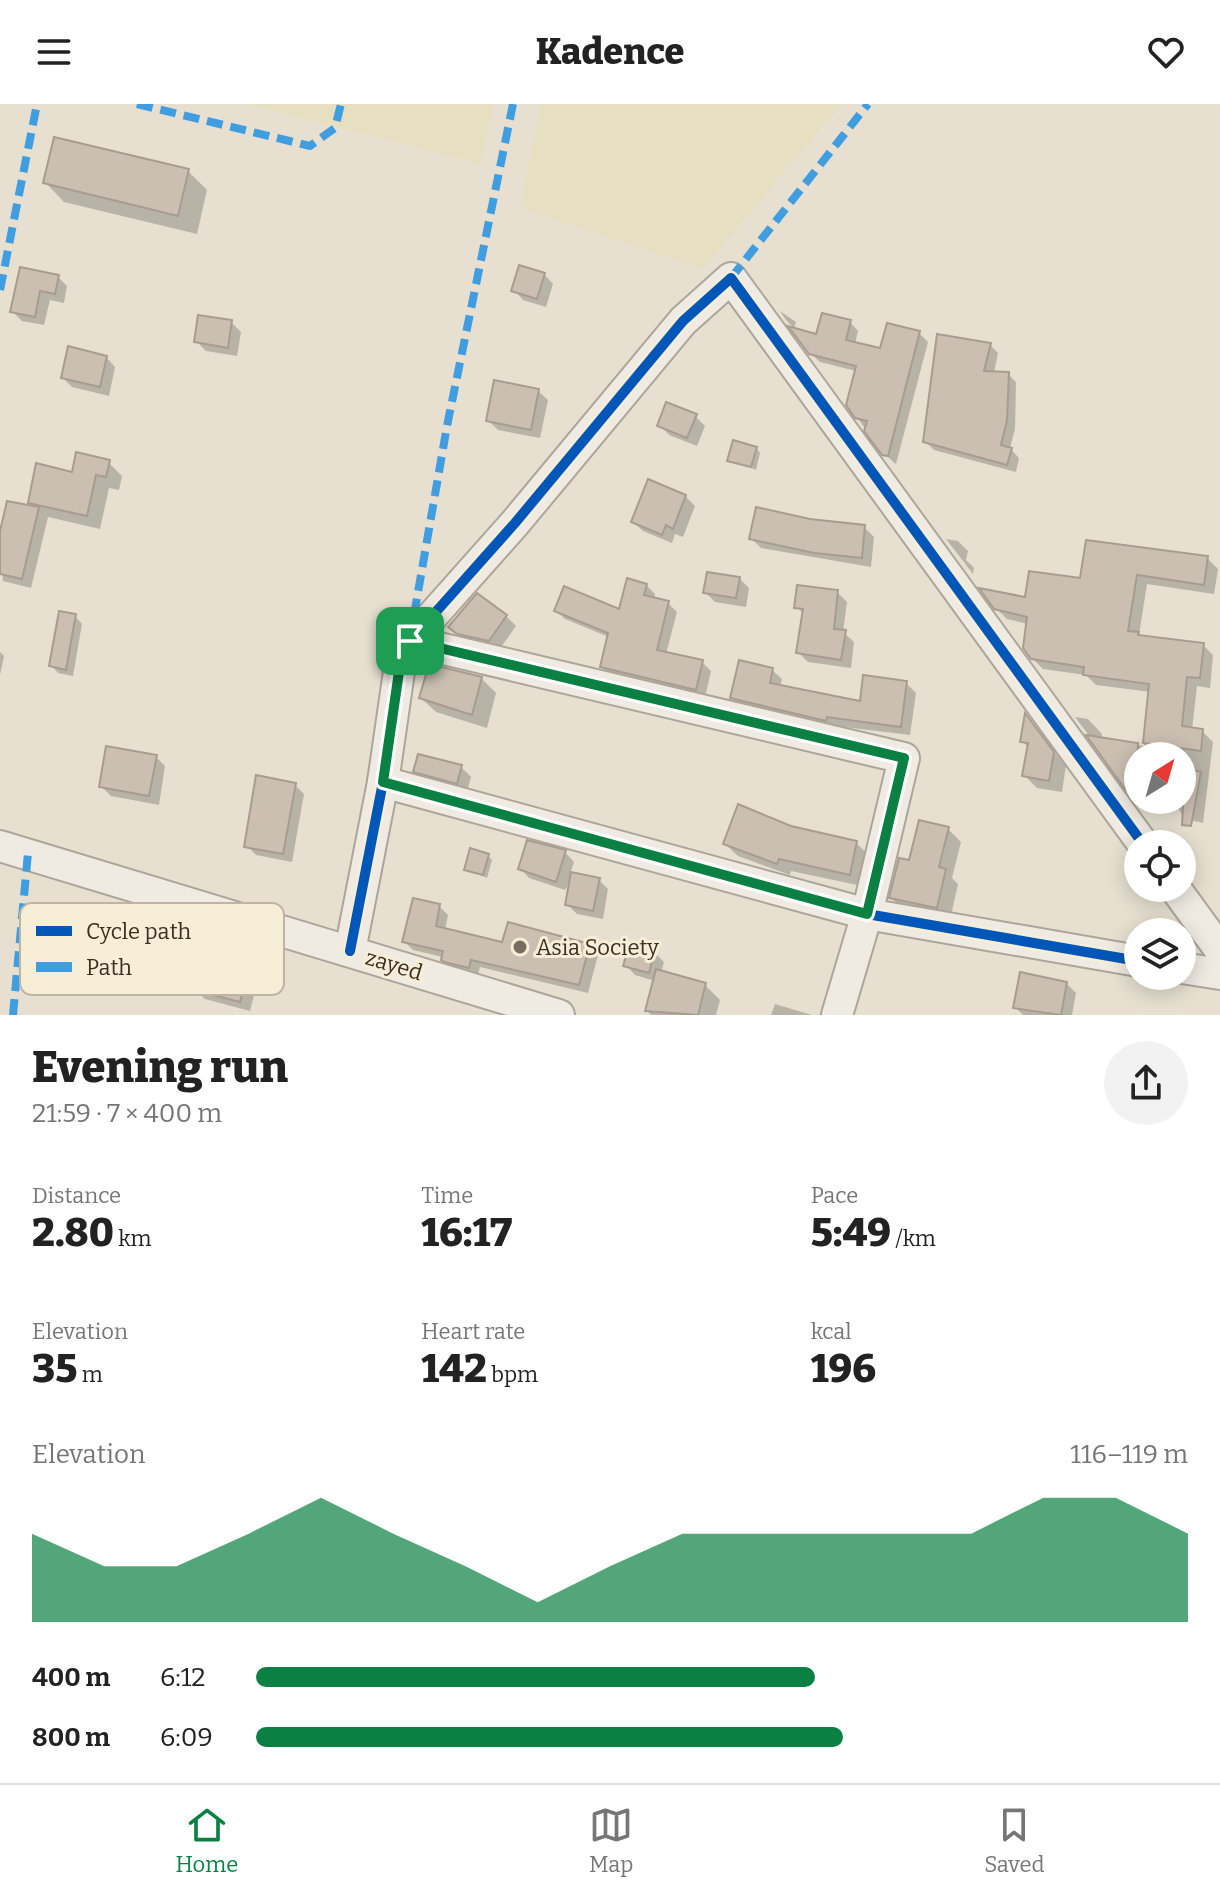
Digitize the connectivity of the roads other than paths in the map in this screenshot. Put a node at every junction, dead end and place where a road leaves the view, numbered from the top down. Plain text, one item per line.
1 (410, 641) junction
2 (383, 782) junction
3 (1133, 830) edge
4 (0, 846) edge
5 (1185, 902) edge
6 (190, 903) edge
7 (867, 914) junction
8 (284, 931) edge
9 (1220, 950) edge
10 (350, 951) junction
11 (1124, 959) edge
12 (1196, 970) edge
13 (1220, 974) edge
14 (559, 1015) edge
15 (837, 1015) edge

1 - 2 street
1 - 3 street
1 - 7 street
2 - 7 street
2 - 10 street
4 - 6 street, zayed
5 - 9 street
7 - 11 street
7 - 15 street
8 - 10 street, zayed
10 - 14 street, zayed
12 - 13 street

